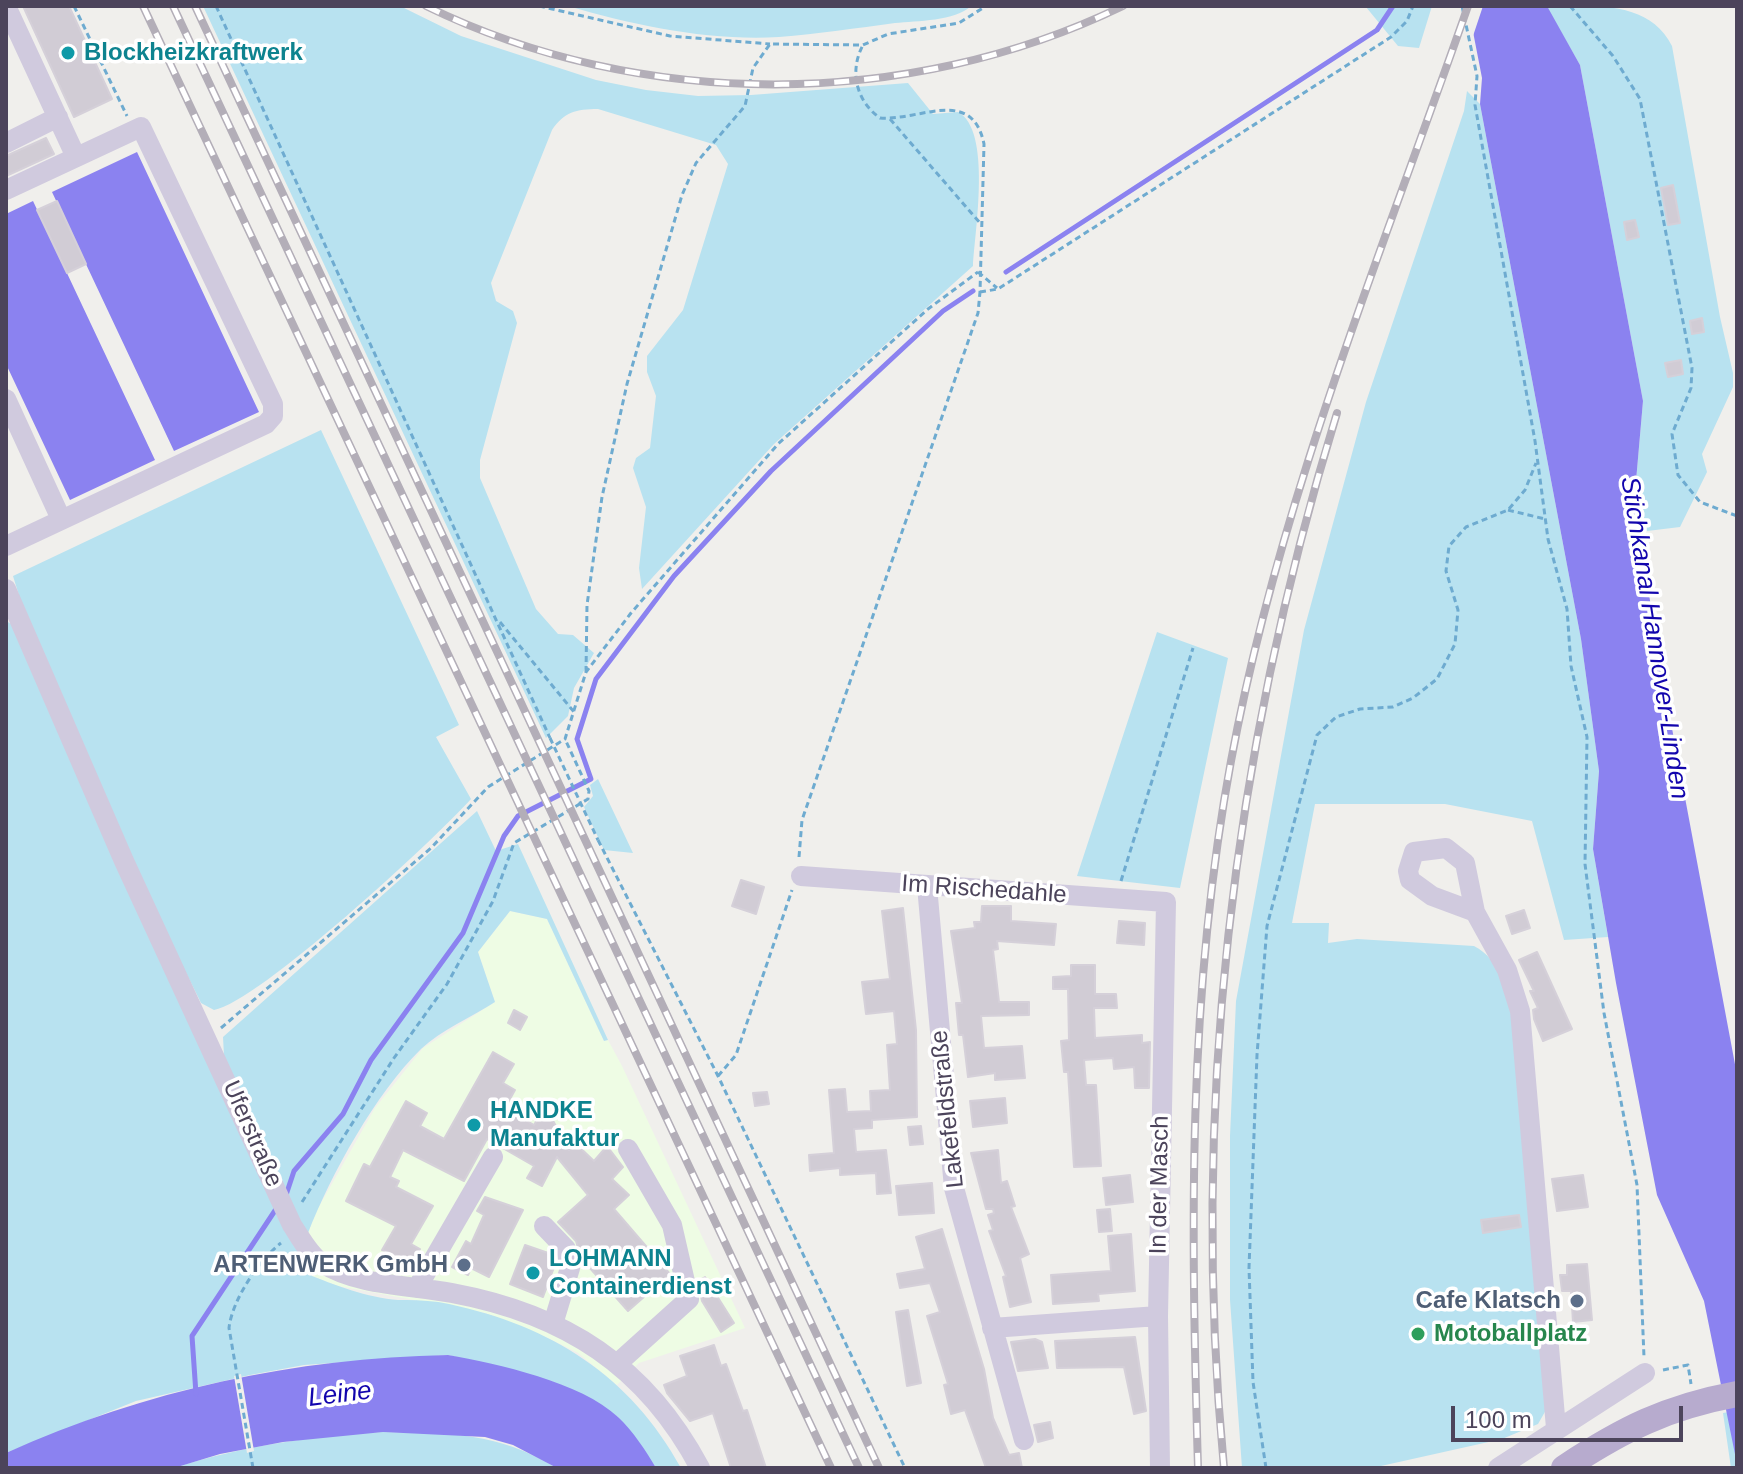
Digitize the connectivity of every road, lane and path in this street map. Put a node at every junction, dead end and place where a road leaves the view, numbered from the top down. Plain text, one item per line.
1 (6, 6) edge
2 (74, 6) edge
3 (216, 6) edge
4 (539, 6) edge
5 (986, 6) edge
6 (1413, 6) edge
7 (1462, 6) edge
8 (1570, 6) edge
9 (770, 44) junction
10 (863, 45) junction
11 (58, 117) junction
12 (890, 119) junction
13 (134, 131) junction
14 (6, 143) edge
15 (76, 157) junction
16 (6, 190) edge
17 (980, 223) junction
18 (978, 272) junction
19 (998, 289) junction
20 (980, 292) junction
21 (6, 399) edge
22 (1537, 461) junction
23 (1508, 510) junction
24 (1737, 516) edge
25 (61, 519) junction
26 (1545, 519) junction
27 (6, 546) edge
28 (6, 589) edge
29 (497, 619) junction
30 (1193, 648) dead end
31 (586, 672) junction
32 (575, 713) junction
33 (565, 739) junction
34 (801, 876) junction
35 (927, 886) junction
36 (1116, 898) junction
37 (1166, 902) joint
38 (1475, 912) dead end
39 (209, 1039) junction
40 (718, 1076) junction
41 (628, 1149) dead end
42 (493, 1157) dead end
43 (292, 1225) junction
44 (544, 1226) dead end
45 (417, 1288) junction
46 (1158, 1316) junction
47 (553, 1324) junction
48 (992, 1328) junction
49 (618, 1363) junction
50 (1645, 1373) junction
51 (1737, 1394) edge
52 (1700, 1396) junction
53 (1556, 1428) junction
54 (1024, 1440) dead end
55 (253, 1468) edge
56 (700, 1468) edge
57 (905, 1468) edge
58 (1160, 1468) edge
59 (1266, 1468) edge
60 (1498, 1468) edge
61 (1564, 1468) edge

1 - 11 street
2 - 13 path
3 - 29 path
4 - 9 path
5 - 10 path
6 - 19 path
7 - 22 path
8 - 24 path
9 - 10 path
9 - 31 path
10 - 12 path
11 - 14 street
11 - 15 street
12 - 17 path
12 - 17 path
13 - 15 street
13 - 25 street
15 - 16 street
17 - 18 path
18 - 19 path
18 - 20 path
18 - 31 path
19 - 20 path
20 - 34 path
21 - 25 street
22 - 23 path
22 - 26 path
23 - 26 path
23 - 59 path
25 - 27 street
26 - 50 path
28 - 39 street, Uferstraße
29 - 32 path
29 - 40 path, bridge
30 - 36 path
31 - 32 path
32 - 33 path
33 - 39 path
33 - 43 path
34 - 35 street, Im Rischedahle
34 - 40 path
35 - 36 street, Im Rischedahle
35 - 48 street, Lakefeldstraße
36 - 37 street, Im Rischedahle
37 - 46 street, In der Masch
38 - 53 street
39 - 43 street, Uferstraße
40 - 57 path
41 - 49 street
42 - 45 street
43 - 45 street, Uferstraße
43 - 55 path
44 - 47 street
45 - 47 street, Uferstraße
46 - 48 street
46 - 58 street, In der Masch
47 - 49 street, Uferstraße
48 - 54 street, Lakefeldstraße
49 - 56 street, Uferstraße
50 - 52 path
50 - 53 street
51 - 52 main road
52 - 61 main road
53 - 60 street

